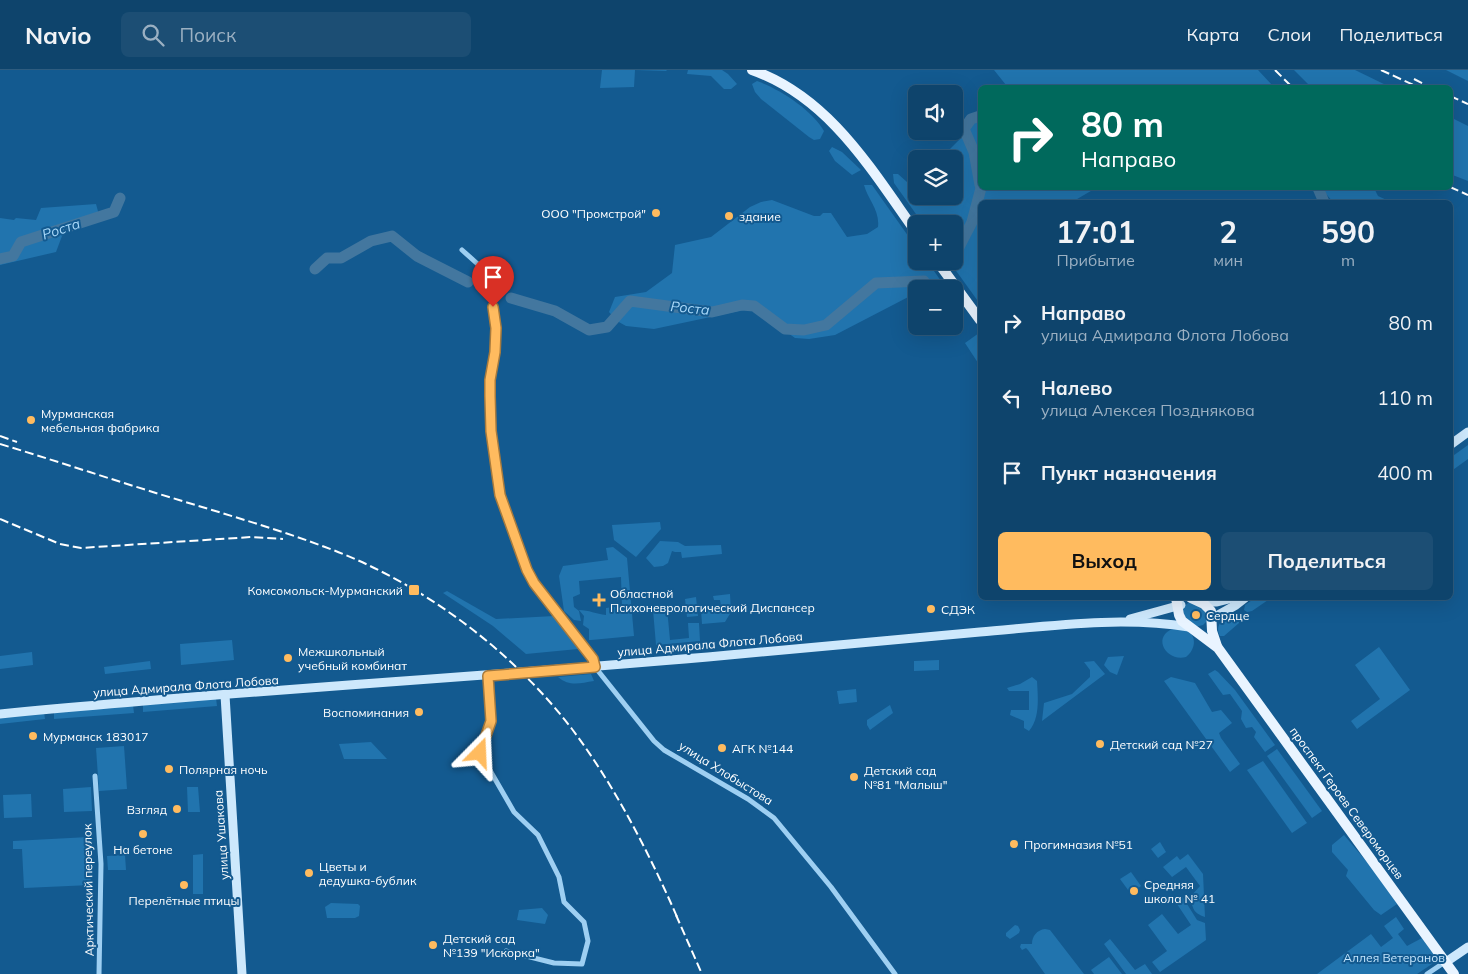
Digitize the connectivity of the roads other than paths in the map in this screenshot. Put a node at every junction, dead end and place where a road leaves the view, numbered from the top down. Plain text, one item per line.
1 (752, 70) edge
2 (908, 221) edge
3 (462, 250) dead end
4 (944, 270) edge
5 (978, 317) edge
6 (1468, 432) edge
7 (1453, 443) edge
8 (1195, 600) edge
9 (1225, 600) edge
10 (1242, 600) edge
11 (1178, 605) edge
12 (1212, 620) junction
13 (1122, 621) junction
14 (1192, 629) junction
15 (1218, 648) junction
16 (595, 667) junction
17 (488, 676) junction
18 (225, 695) junction
19 (0, 714) edge
20 (95, 776) dead end
21 (1468, 947) edge
22 (506, 951) dead end
23 (1446, 962) junction
24 (99, 974) edge
25 (242, 974) edge
26 (895, 974) edge
27 (1427, 974) edge
28 (1454, 974) edge

1 - 2 main road
3 - 16 street, улица Хлобыстова
4 - 5 main road
6 - 7 street
8 - 9 street
8 - 11 main road
8 - 12 main road, проспект Героев Североморцев
10 - 12 street
11 - 13 street, улица Адмирала Флота Лобова
11 - 14 main road, проспект Героев Североморцев
12 - 14 main road
12 - 15 main road, проспект Героев Североморцев
13 - 14 street, улица Адмирала Флота Лобова
13 - 16 street, улица Адмирала Флота Лобова
14 - 15 main road, проспект Героев Североморцев
15 - 23 main road, проспект Героев Североморцев
16 - 17 street, улица Адмирала Флота Лобова
16 - 26 street, улица Хлобыстова
17 - 18 street, улица Адмирала Флота Лобова
17 - 22 street
18 - 19 street, улица Адмирала Флота Лобова
18 - 25 street, улица Ушакова
20 - 24 street, Арктический переулок
21 - 23 street
23 - 27 street
23 - 28 main road, проспект Героев Североморцев

